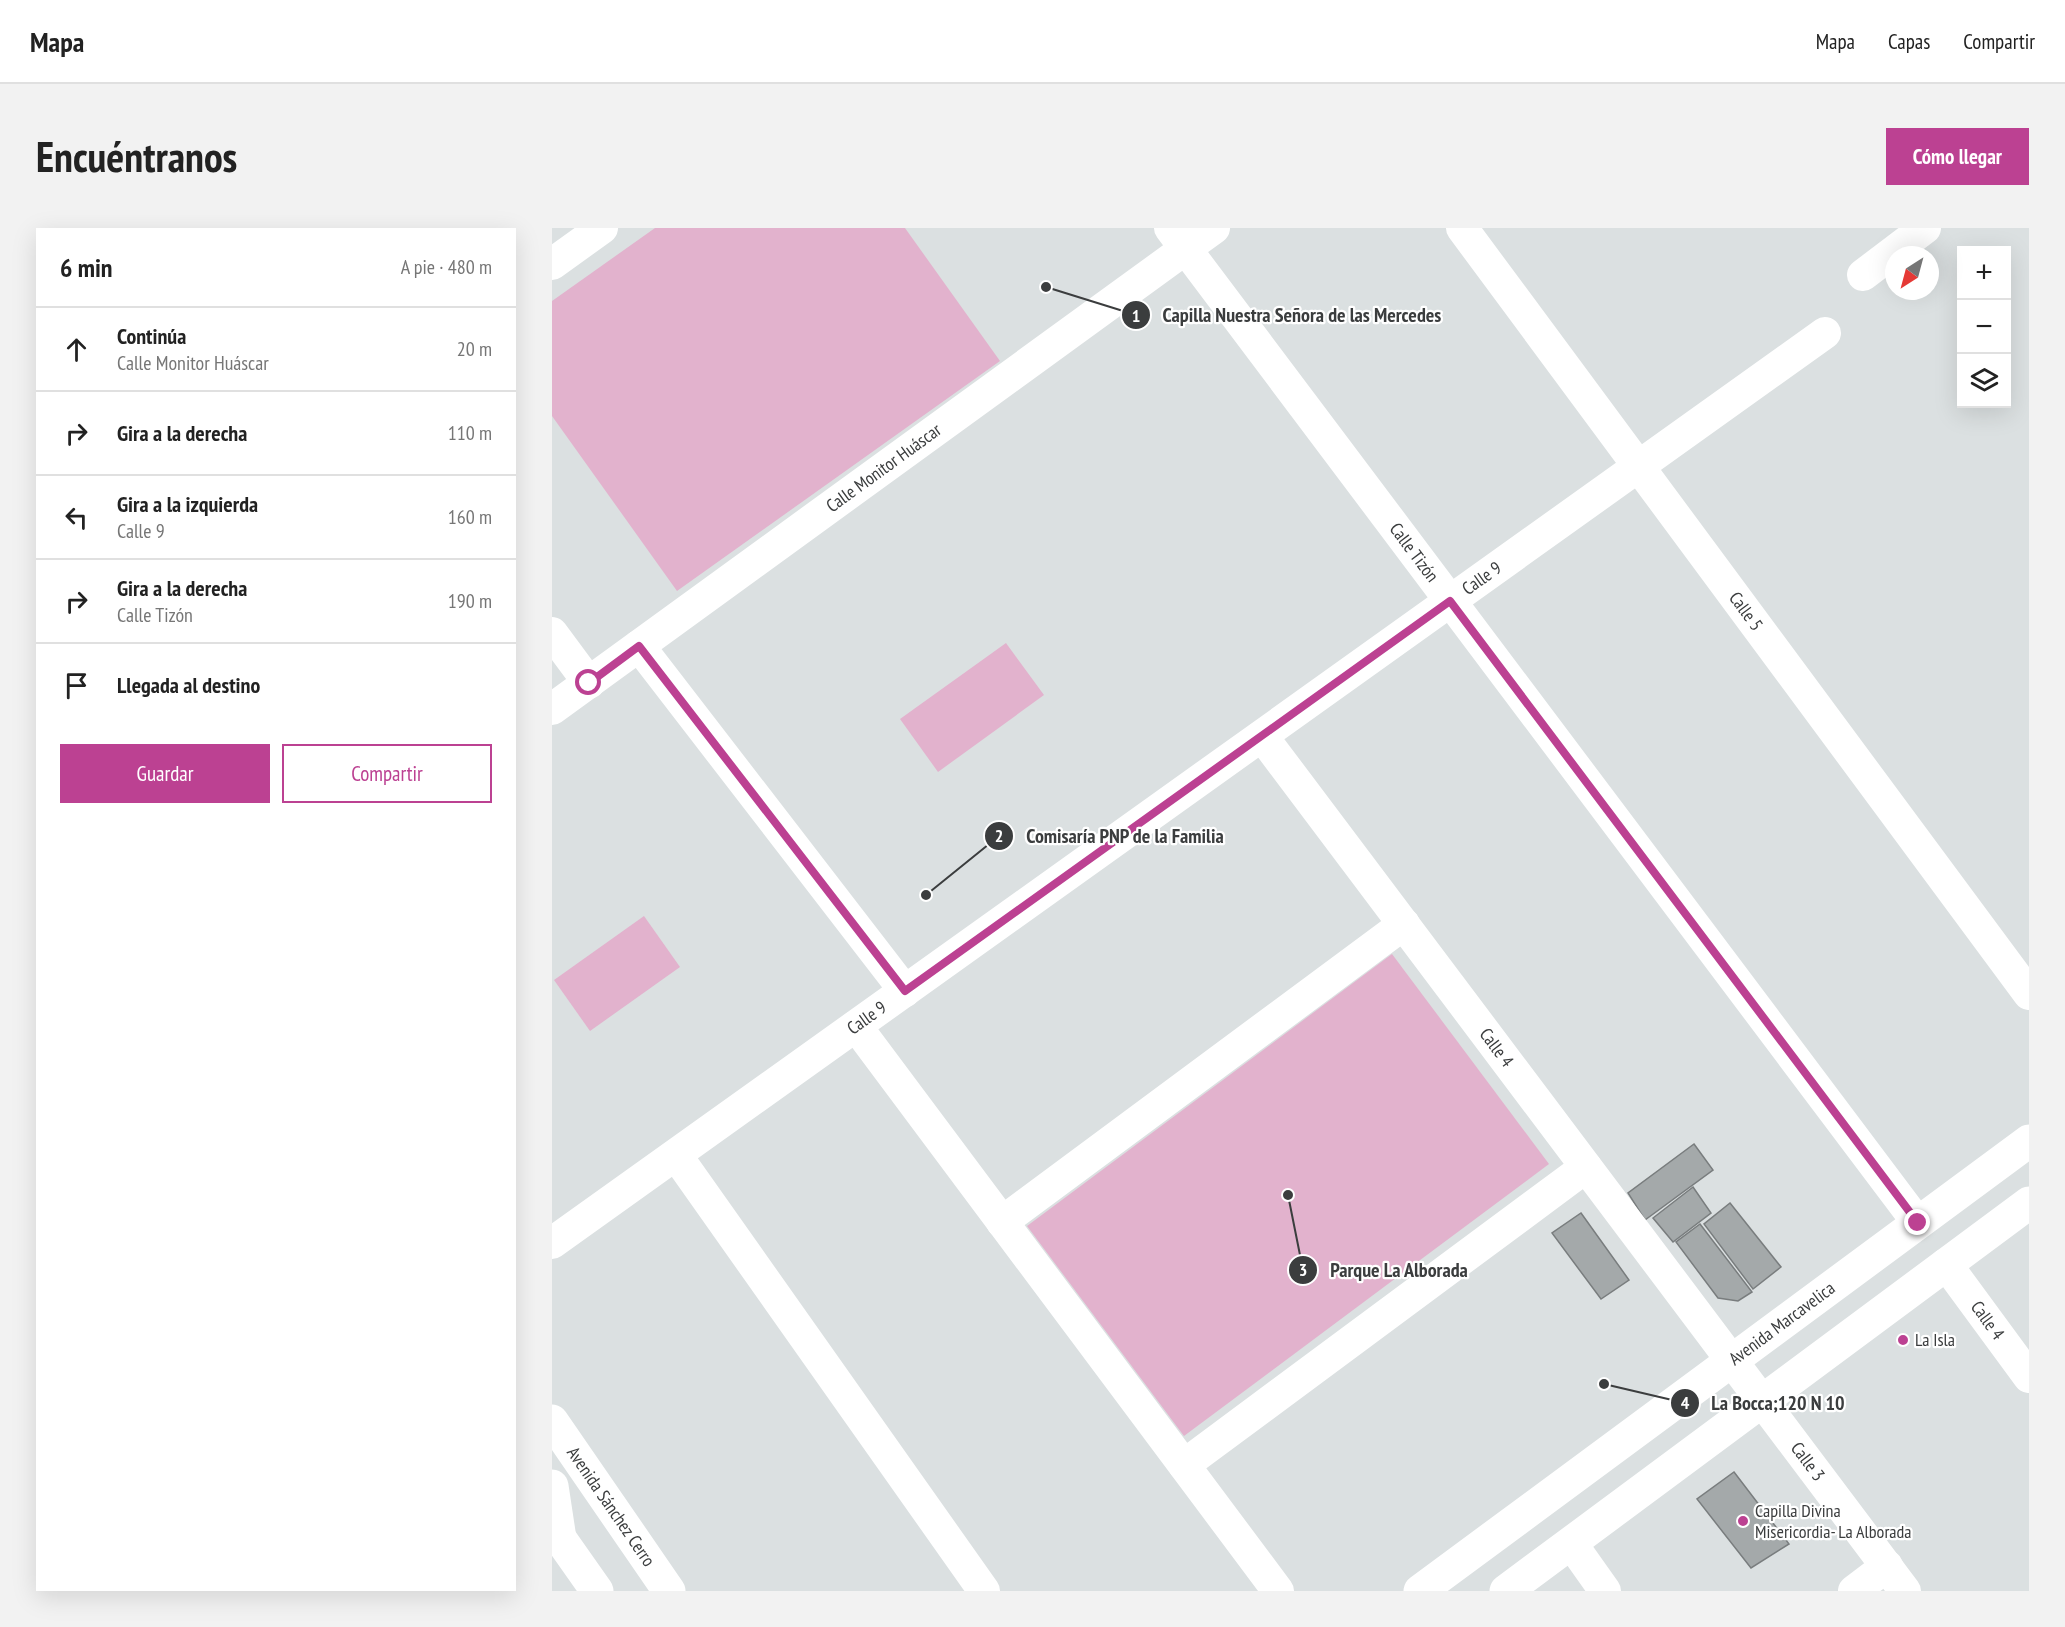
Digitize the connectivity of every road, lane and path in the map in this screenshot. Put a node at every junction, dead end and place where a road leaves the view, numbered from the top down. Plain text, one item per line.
1 (1214, 228) edge
2 (1462, 228) edge
3 (1925, 228) edge
4 (584, 233) edge
5 (1178, 238) edge
6 (552, 264) edge
7 (1863, 275) dead end
8 (1826, 333) dead end
9 (1638, 465) junction
10 (1450, 601) junction
11 (552, 633) edge
12 (639, 646) junction
13 (589, 683) junction
14 (552, 709) edge
15 (1262, 736) junction
16 (1404, 924) junction
17 (905, 991) junction
18 (2029, 994) edge
19 (855, 1026) junction
20 (2029, 1141) edge
21 (676, 1155) junction
22 (1586, 1167) junction
23 (2029, 1203) edge
24 (1002, 1222) junction
25 (1918, 1223) junction
26 (552, 1243) edge
27 (1946, 1264) junction
28 (1732, 1361) junction
29 (2029, 1377) edge
30 (1764, 1400) junction
31 (552, 1421) edge
32 (1184, 1465) junction
33 (552, 1486) edge
34 (556, 1533) edge
35 (1570, 1543) junction
36 (1887, 1566) junction
37 (597, 1591) edge
38 (669, 1591) edge
39 (984, 1591) edge
40 (1278, 1591) edge
41 (1420, 1591) edge
42 (1506, 1591) edge
43 (1605, 1591) edge
44 (1854, 1591) edge
45 (1905, 1591) edge

1 - 5 street, Calle Monitor Huáscar
2 - 9 street, Calle 5
3 - 7 street
4 - 6 street
5 - 10 street, Calle Tizón
5 - 12 street, Calle Monitor Huáscar
8 - 9 street, Calle 9
9 - 10 street, Calle 9
9 - 18 street, Calle 5
10 - 15 street, Calle 9
10 - 25 street, Calle Tizón
11 - 13 street
12 - 13 street, Calle Monitor Huáscar
12 - 17 street
13 - 14 street, Calle Monitor Huáscar
15 - 16 street, Calle 4
15 - 17 street, Calle 9
16 - 22 street, Calle 4
16 - 24 street
17 - 19 street, Calle 9
19 - 21 street, Calle 9
19 - 24 street
20 - 25 main road, Avenida Marcavelica
21 - 26 street, Calle 9
21 - 39 street
22 - 28 street, Calle 4
22 - 32 street
23 - 27 main road
24 - 32 street
25 - 28 main road, Avenida Marcavelica
27 - 29 street, Calle 4
27 - 30 main road
28 - 30 street, Calle 3
28 - 41 main road, Avenida Marcavelica
30 - 35 main road
30 - 36 street, Calle 3
31 - 38 main road, Avenida Sánchez Cerro
32 - 40 street
33 - 34 main road
34 - 37 main road
35 - 42 main road
35 - 43 street
36 - 44 street
36 - 45 street, Calle 3

